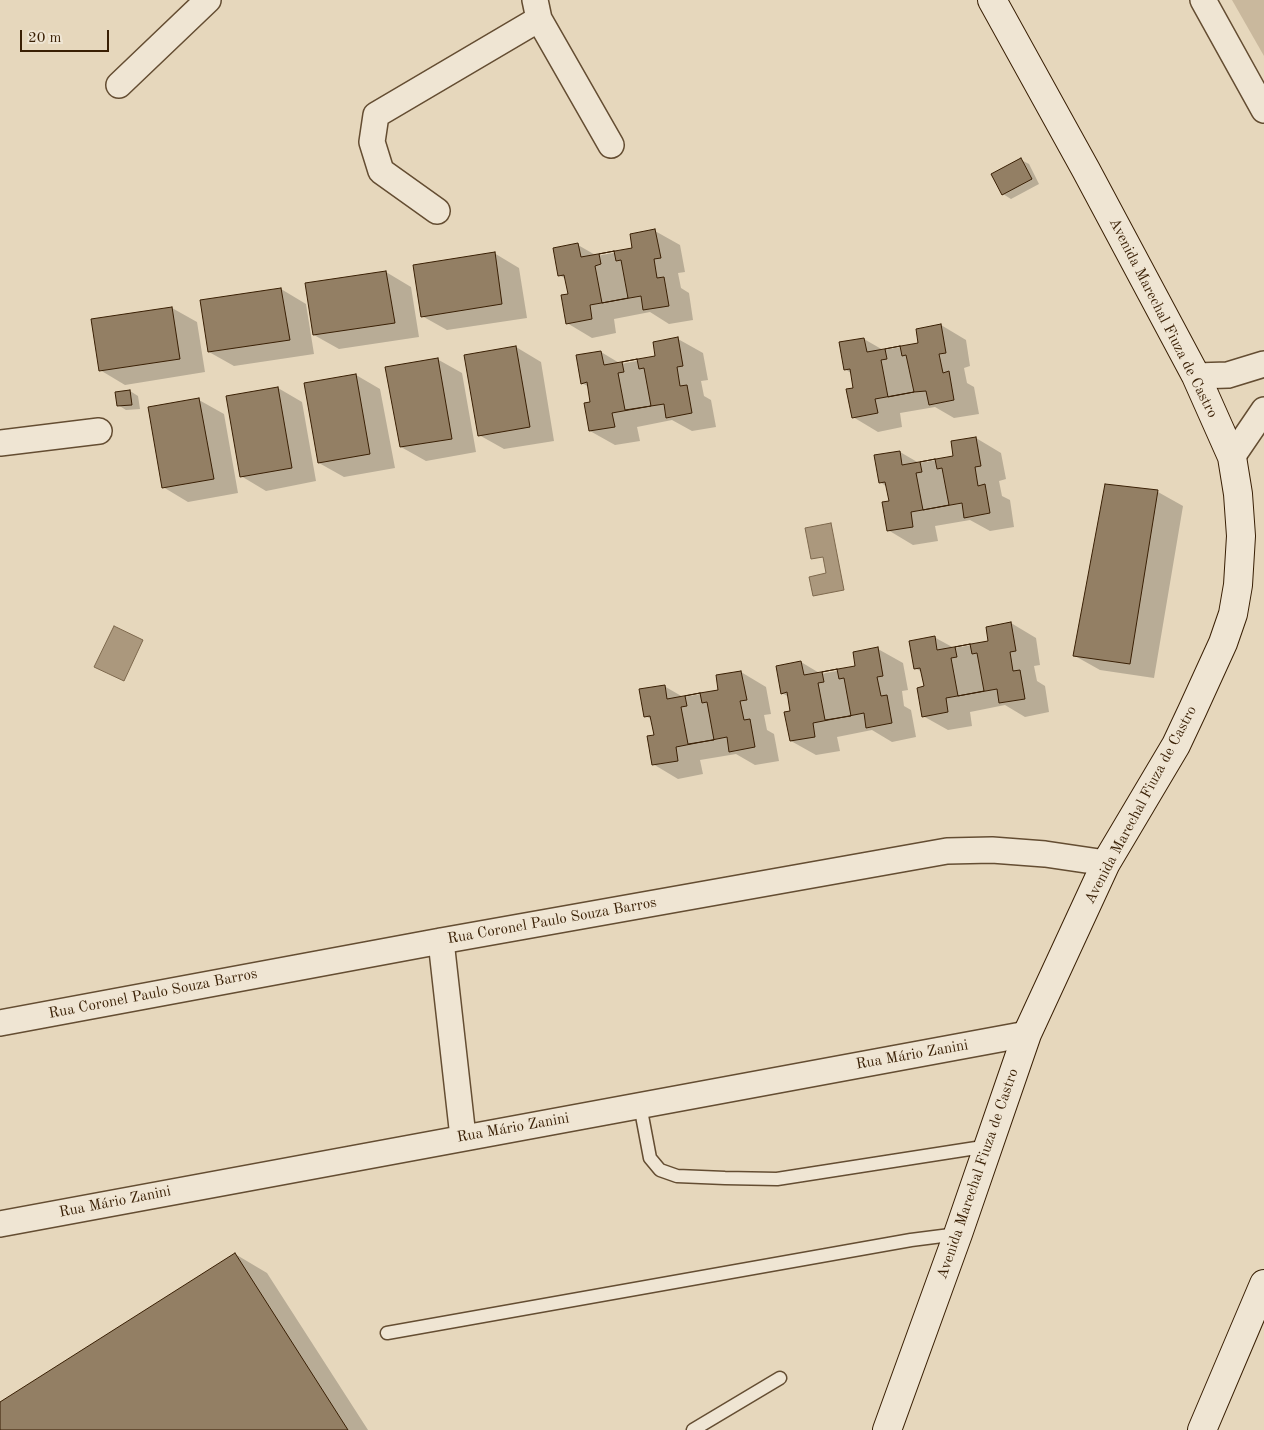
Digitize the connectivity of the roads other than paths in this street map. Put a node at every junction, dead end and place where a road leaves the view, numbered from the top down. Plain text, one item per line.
1 (208, 0) edge
2 (992, 0) edge
3 (1203, 0) edge
4 (537, 9) edge
5 (119, 85) dead end
6 (1264, 110) edge
7 (611, 145) dead end
8 (437, 212) dead end
9 (1264, 364) edge
10 (1196, 376) junction
11 (1264, 410) edge
12 (99, 431) dead end
13 (0, 443) edge
14 (1232, 458) junction
15 (1106, 863) junction
16 (441, 941) junction
17 (0, 1023) edge
18 (1027, 1034) junction
19 (640, 1104) junction
20 (463, 1137) junction
21 (989, 1146) junction
22 (0, 1224) edge
23 (958, 1234) junction
24 (1264, 1284) edge
25 (387, 1333) dead end
26 (780, 1378) dead end
27 (693, 1430) edge
28 (887, 1430) edge
29 (1202, 1430) edge

1 - 5 street
2 - 10 main road, Avenida Marechal Fiuza de Castro
3 - 6 street
4 - 7 street
4 - 8 street
9 - 10 street
10 - 14 main road, Avenida Marechal Fiuza de Castro
11 - 14 street
12 - 13 street
14 - 15 main road, Avenida Marechal Fiuza de Castro
15 - 16 street, Rua Coronel Paulo Souza Barros
15 - 18 main road, Avenida Marechal Fiuza de Castro
16 - 17 street, Rua Coronel Paulo Souza Barros
16 - 20 street
18 - 19 street, Rua Mário Zanini
18 - 21 main road, Avenida Marechal Fiuza de Castro
19 - 20 street, Rua Mário Zanini
19 - 21 lane
20 - 22 street, Rua Mário Zanini
21 - 23 main road, Avenida Marechal Fiuza de Castro
23 - 25 lane
23 - 28 main road, Avenida Marechal Fiuza de Castro
24 - 29 main road
26 - 27 lane

